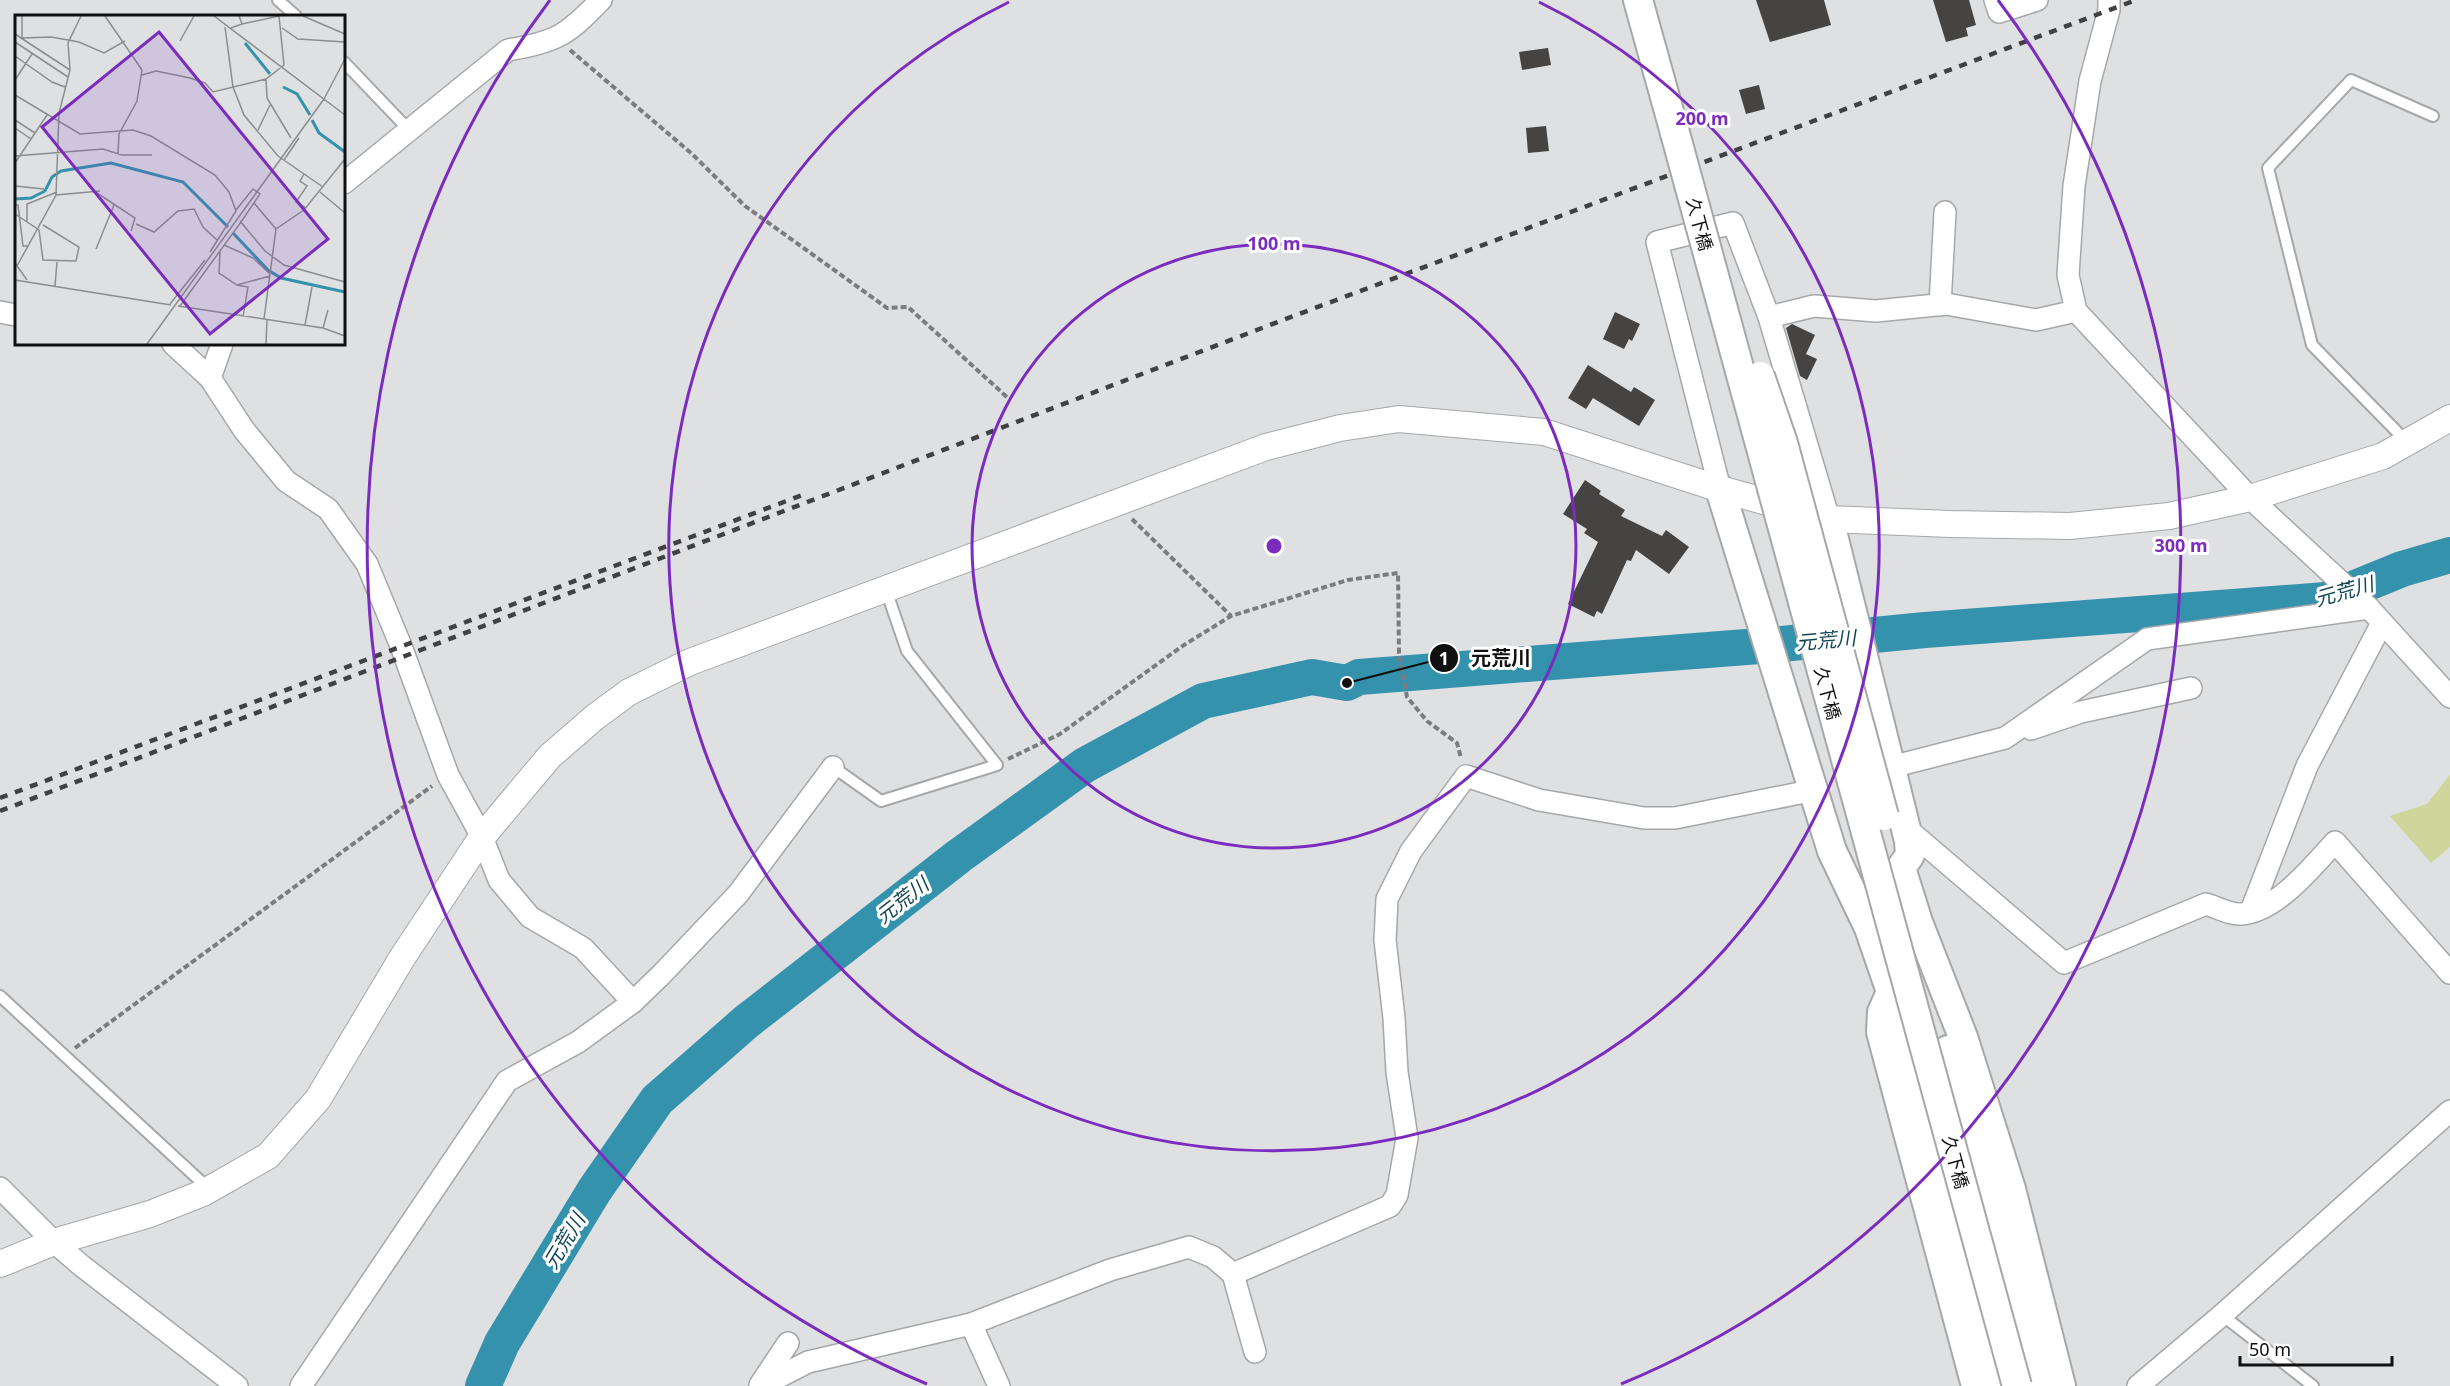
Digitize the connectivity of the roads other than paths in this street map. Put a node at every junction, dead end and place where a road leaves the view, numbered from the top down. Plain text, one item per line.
1 (278, 0) edge
2 (601, 0) edge
3 (1638, 0) edge
4 (1995, 0) edge
5 (2037, 0) edge
6 (2109, 0) edge
7 (295, 15) edge
8 (345, 63) edge
9 (2433, 116) dead end
10 (409, 130) junction
11 (1675, 133) junction
12 (345, 182) edge
13 (1945, 212) dead end
14 (1940, 305) junction
15 (2076, 311) junction
16 (0, 312) edge
17 (15, 315) edge
18 (1769, 316) junction
19 (174, 345) edge
20 (222, 345) edge
21 (210, 378) junction
22 (2450, 418) edge
23 (2407, 442) junction
24 (1720, 489) junction
25 (2250, 498) junction
26 (1829, 519) junction
27 (886, 589) junction
28 (2375, 616) junction
29 (2191, 688) dead end
30 (2450, 697) edge
31 (2005, 738) junction
32 (834, 767) joint
33 (1891, 767) junction
34 (1815, 790) junction
35 (1895, 822) junction
36 (482, 837) junction
37 (1859, 904) junction
38 (2251, 911) junction
39 (1931, 956) junction
40 (2450, 974) edge
41 (1891, 992) junction
42 (0, 996) edge
43 (633, 1002) junction
44 (2450, 1111) edge
45 (0, 1188) edge
46 (209, 1190) junction
47 (54, 1242) junction
48 (0, 1264) edge
49 (1233, 1274) junction
50 (2222, 1316) junction
51 (971, 1324) junction
52 (788, 1343) dead end
53 (1255, 1352) dead end
54 (237, 1386) edge
55 (301, 1386) edge
56 (761, 1386) edge
57 (999, 1386) edge
58 (1976, 1386) edge
59 (1997, 1386) edge
60 (2017, 1386) edge
61 (2037, 1386) edge
62 (2061, 1386) edge
63 (2138, 1386) edge
64 (2313, 1386) edge

1 - 7 lane
2 - 10 street
3 - 11 main road, 久下橋
4 - 5 street
6 - 15 street
8 - 10 lane
9 - 23 lane
10 - 12 street
11 - 35 main road, bridge
11 - 37 main road, bridge
11 - 60 main road, 久下橋, bridge
13 - 14 street
14 - 15 street
14 - 18 street
15 - 25 street
16 - 17 street
18 - 24 street
18 - 26 street
19 - 21 street
20 - 21 street
21 - 36 street
22 - 23 street
23 - 25 street
24 - 26 street
24 - 27 street
24 - 34 main road
25 - 26 street
25 - 28 street
26 - 33 main road
27 - 32 lane
27 - 36 street
28 - 30 street
28 - 31 street
28 - 38 street
29 - 31 street
31 - 33 street
32 - 43 street
33 - 35 main road
34 - 37 main road
34 - 49 street
35 - 38 street
35 - 39 main road
36 - 43 street
36 - 46 street
37 - 41 main road
38 - 40 street
39 - 61 main road
39 - 62 main road
41 - 58 main road
41 - 59 main road
42 - 46 lane
43 - 55 street
44 - 50 street
45 - 47 street
46 - 47 street
47 - 48 street
47 - 54 street
49 - 51 street
49 - 53 street
50 - 63 street
50 - 64 lane
51 - 56 street
51 - 57 street
52 - 56 street

